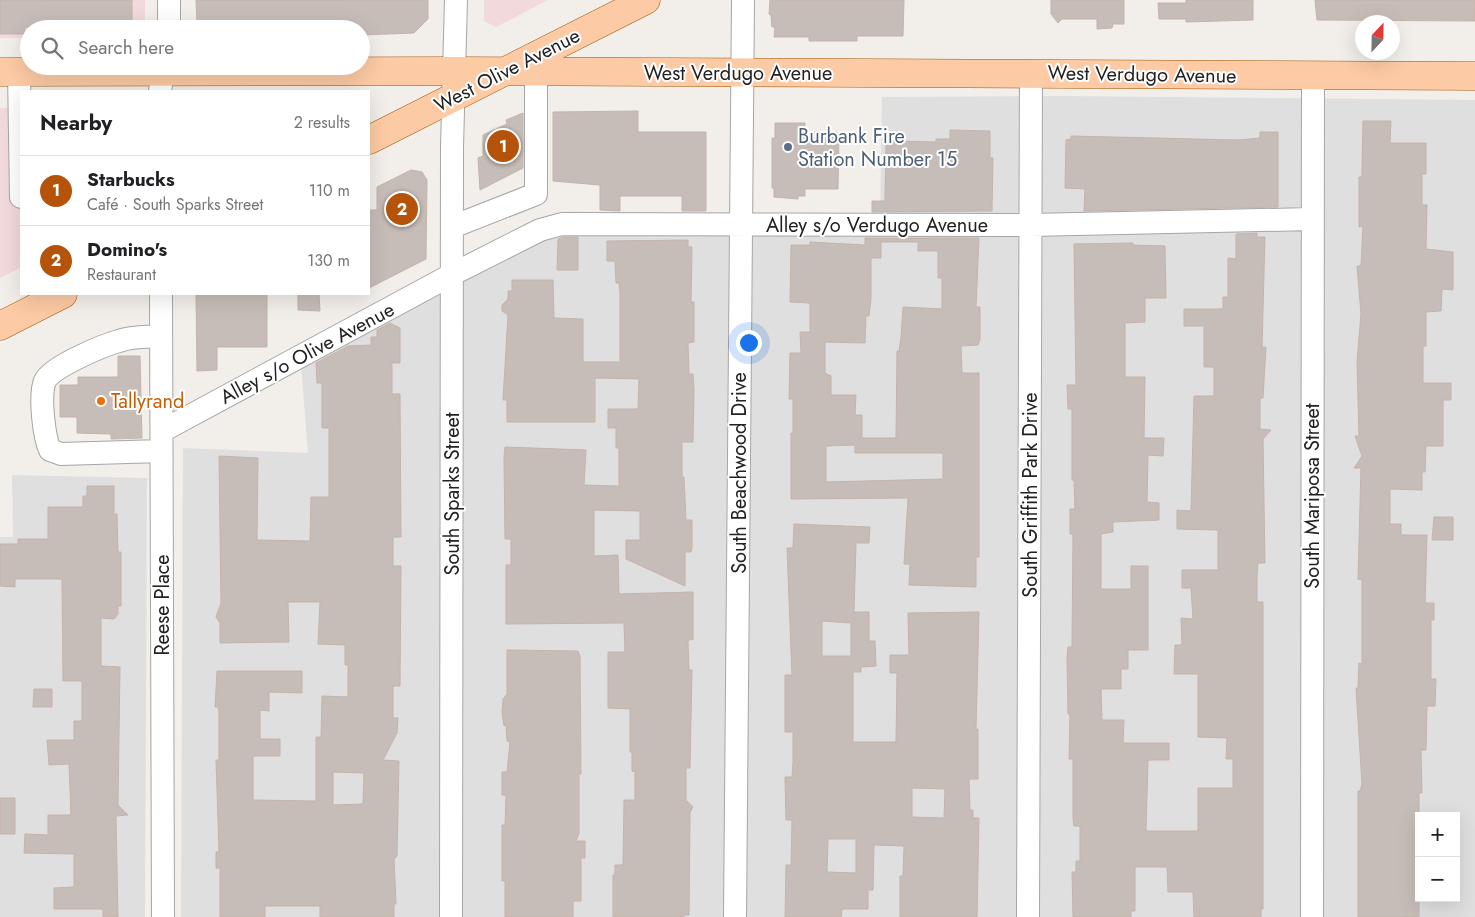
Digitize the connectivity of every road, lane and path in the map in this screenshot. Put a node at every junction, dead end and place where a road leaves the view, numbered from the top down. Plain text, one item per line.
1 (169, 0) edge
2 (456, 0) edge
3 (646, 0) edge
4 (743, 0) edge
5 (609, 8) edge
6 (169, 20) edge
7 (370, 71) edge
8 (454, 71) junction
9 (9, 72) edge
10 (503, 72) junction
11 (536, 73) junction
12 (744, 73) junction
13 (1031, 73) junction
14 (124, 75) edge
15 (192, 75) edge
16 (315, 75) edge
17 (163, 76) edge
18 (1313, 76) junction
19 (1475, 76) edge
20 (340, 90) edge
21 (452, 98) junction
22 (20, 120) edge
23 (370, 139) edge
24 (1312, 219) junction
25 (743, 225) junction
26 (1030, 225) junction
27 (452, 227) junction
28 (453, 274) junction
29 (59, 295) edge
30 (161, 295) edge
31 (29, 302) edge
32 (0, 326) edge
33 (161, 336) junction
34 (161, 441) junction
35 (163, 917) edge
36 (451, 917) edge
37 (735, 917) edge
38 (1028, 917) edge
39 (1312, 917) edge

1 - 6 street
2 - 8 street, South Sparks Street
3 - 5 main road, West Olive Avenue
4 - 12 street, South Beachwood Drive
5 - 10 main road, West Olive Avenue
7 - 8 main road, West Verdugo Avenue
8 - 10 main road, West Verdugo Avenue
8 - 21 street, South Sparks Street
9 - 22 street
10 - 11 main road, West Verdugo Avenue
10 - 21 main road, West Olive Avenue
11 - 12 main road, West Verdugo Avenue
11 - 27 street
12 - 13 main road, West Verdugo Avenue
12 - 25 street, South Beachwood Drive
13 - 18 main road, West Verdugo Avenue
13 - 26 street, South Griffith Park Drive
14 - 17 main road, West Verdugo Avenue
15 - 17 main road, West Verdugo Avenue
16 - 20 main road
18 - 19 main road, West Verdugo Avenue
18 - 24 street, South Mariposa Street
21 - 23 main road, West Olive Avenue
21 - 27 street, South Sparks Street
24 - 26 street, Alley s/o Verdugo Avenue
24 - 39 street, South Mariposa Street
25 - 26 street, Alley s/o Verdugo Avenue
25 - 28 street, Alley s/o Verdugo Avenue
25 - 37 street, South Beachwood Drive
26 - 38 street, South Griffith Park Drive
27 - 28 street, South Sparks Street
28 - 34 street, Alley s/o Olive Avenue
28 - 36 street, South Sparks Street
29 - 31 main road
30 - 33 street, Reese Place
31 - 32 main road
33 - 34 street, Reese Place
33 - 34 street
34 - 35 street, Reese Place

